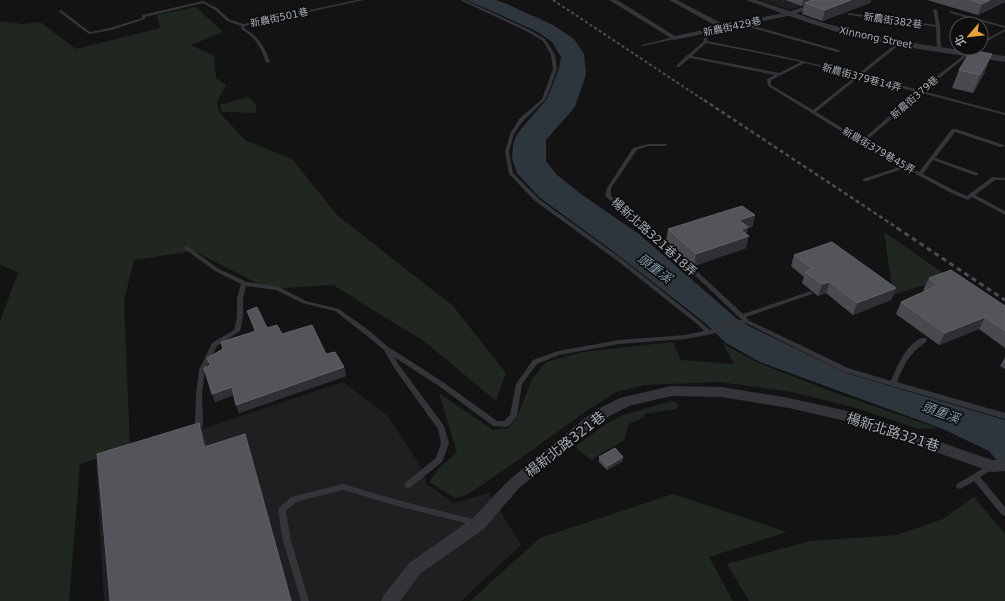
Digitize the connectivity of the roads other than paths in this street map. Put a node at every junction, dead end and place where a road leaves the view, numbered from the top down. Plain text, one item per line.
1 (362, 0) edge
2 (462, 0) edge
3 (612, 0) edge
4 (672, 0) edge
5 (750, 0) edge
6 (830, 0) edge
7 (935, 10) dead end
8 (60, 11) dead end
9 (951, 12) dead end
10 (790, 14) junction
11 (849, 14) edge
12 (743, 24) junction
13 (243, 25) junction
14 (938, 26) junction
15 (1005, 27) edge
16 (725, 28) junction
17 (1005, 30) edge
18 (707, 32) junction
19 (674, 38) junction
20 (989, 39) edge
21 (706, 42) junction
22 (899, 43) junction
23 (643, 45) dead end
24 (939, 49) junction
25 (949, 50) edge
26 (838, 51) dead end
27 (688, 56) junction
28 (962, 56) edge
29 (986, 56) edge
30 (1005, 59) edge
31 (268, 62) dead end
32 (805, 62) junction
33 (678, 66) dead end
34 (778, 74) junction
35 (858, 76) junction
36 (919, 92) junction
37 (813, 112) junction
38 (1005, 114) edge
39 (862, 142) junction
40 (665, 145) dead end
41 (1002, 146) dead end
42 (932, 158) junction
43 (906, 166) junction
44 (920, 174) junction
45 (976, 174) dead end
46 (1005, 179) edge
47 (865, 180) dead end
48 (972, 195) junction
49 (1005, 213) edge
50 (188, 248) dead end
51 (244, 283) junction
52 (810, 293) dead end
53 (744, 320) junction
54 (710, 332) junction
55 (924, 340) dead end
56 (385, 348) junction
57 (893, 384) junction
58 (1005, 416) edge
59 (190, 441) edge
60 (999, 465) edge
61 (975, 477) junction
62 (408, 485) dead end
63 (960, 486) dead end
64 (1005, 513) edge
65 (478, 524) junction
66 (305, 601) edge
67 (390, 601) edge

1 - 13 lane, 新農街501巷
2 - 54 lane
3 - 19 street
4 - 16 street
5 - 10 street, Xinnong Street
6 - 10 street, 新農街429巷
7 - 14 lane, 新農街382巷
8 - 13 lane, 新農街501巷
9 - 15 lane
10 - 12 street, 新農街429巷
10 - 22 street, Xinnong Street
11 - 14 lane, 新農街382巷
12 - 16 street, 新農街429巷
12 - 26 lane
13 - 31 lane, 新農街501巷
14 - 24 lane, 新農街382巷
16 - 18 street, 新農街429巷
17 - 20 lane
18 - 19 street, 新農街429巷
18 - 21 lane
19 - 23 lane
21 - 27 lane
21 - 32 lane, 新農街379巷14弄
22 - 24 street, Xinnong Street
22 - 35 lane
24 - 25 street, Xinnong Street
27 - 33 lane
27 - 34 lane
28 - 36 lane, 新農街379巷
29 - 30 street, Xinnong Street
32 - 34 lane
32 - 35 lane, 新農街379巷14弄
34 - 37 lane, 新農街379巷45弄
35 - 36 lane, 新農街379巷14弄
35 - 37 lane
36 - 38 lane, 新農街379巷14弄
36 - 39 lane, 新農街379巷
37 - 39 lane, 新農街379巷45弄
39 - 43 lane, 新農街379巷45弄
40 - 53 lane, 楊新北路321巷18弄
41 - 42 lane
42 - 44 lane
42 - 45 lane
43 - 44 lane, 新農街379巷45弄
43 - 47 lane
44 - 48 lane, 新農街379巷45弄
46 - 48 lane
48 - 49 lane
50 - 51 lane
51 - 56 lane
51 - 59 lane
52 - 53 lane
53 - 54 lane
53 - 57 lane
54 - 56 lane
55 - 57 lane
56 - 62 lane
57 - 58 lane
60 - 61 lane
60 - 65 street, 楊新北路321巷
61 - 63 lane
61 - 64 lane
65 - 66 lane
65 - 67 street, 楊新北路321巷

